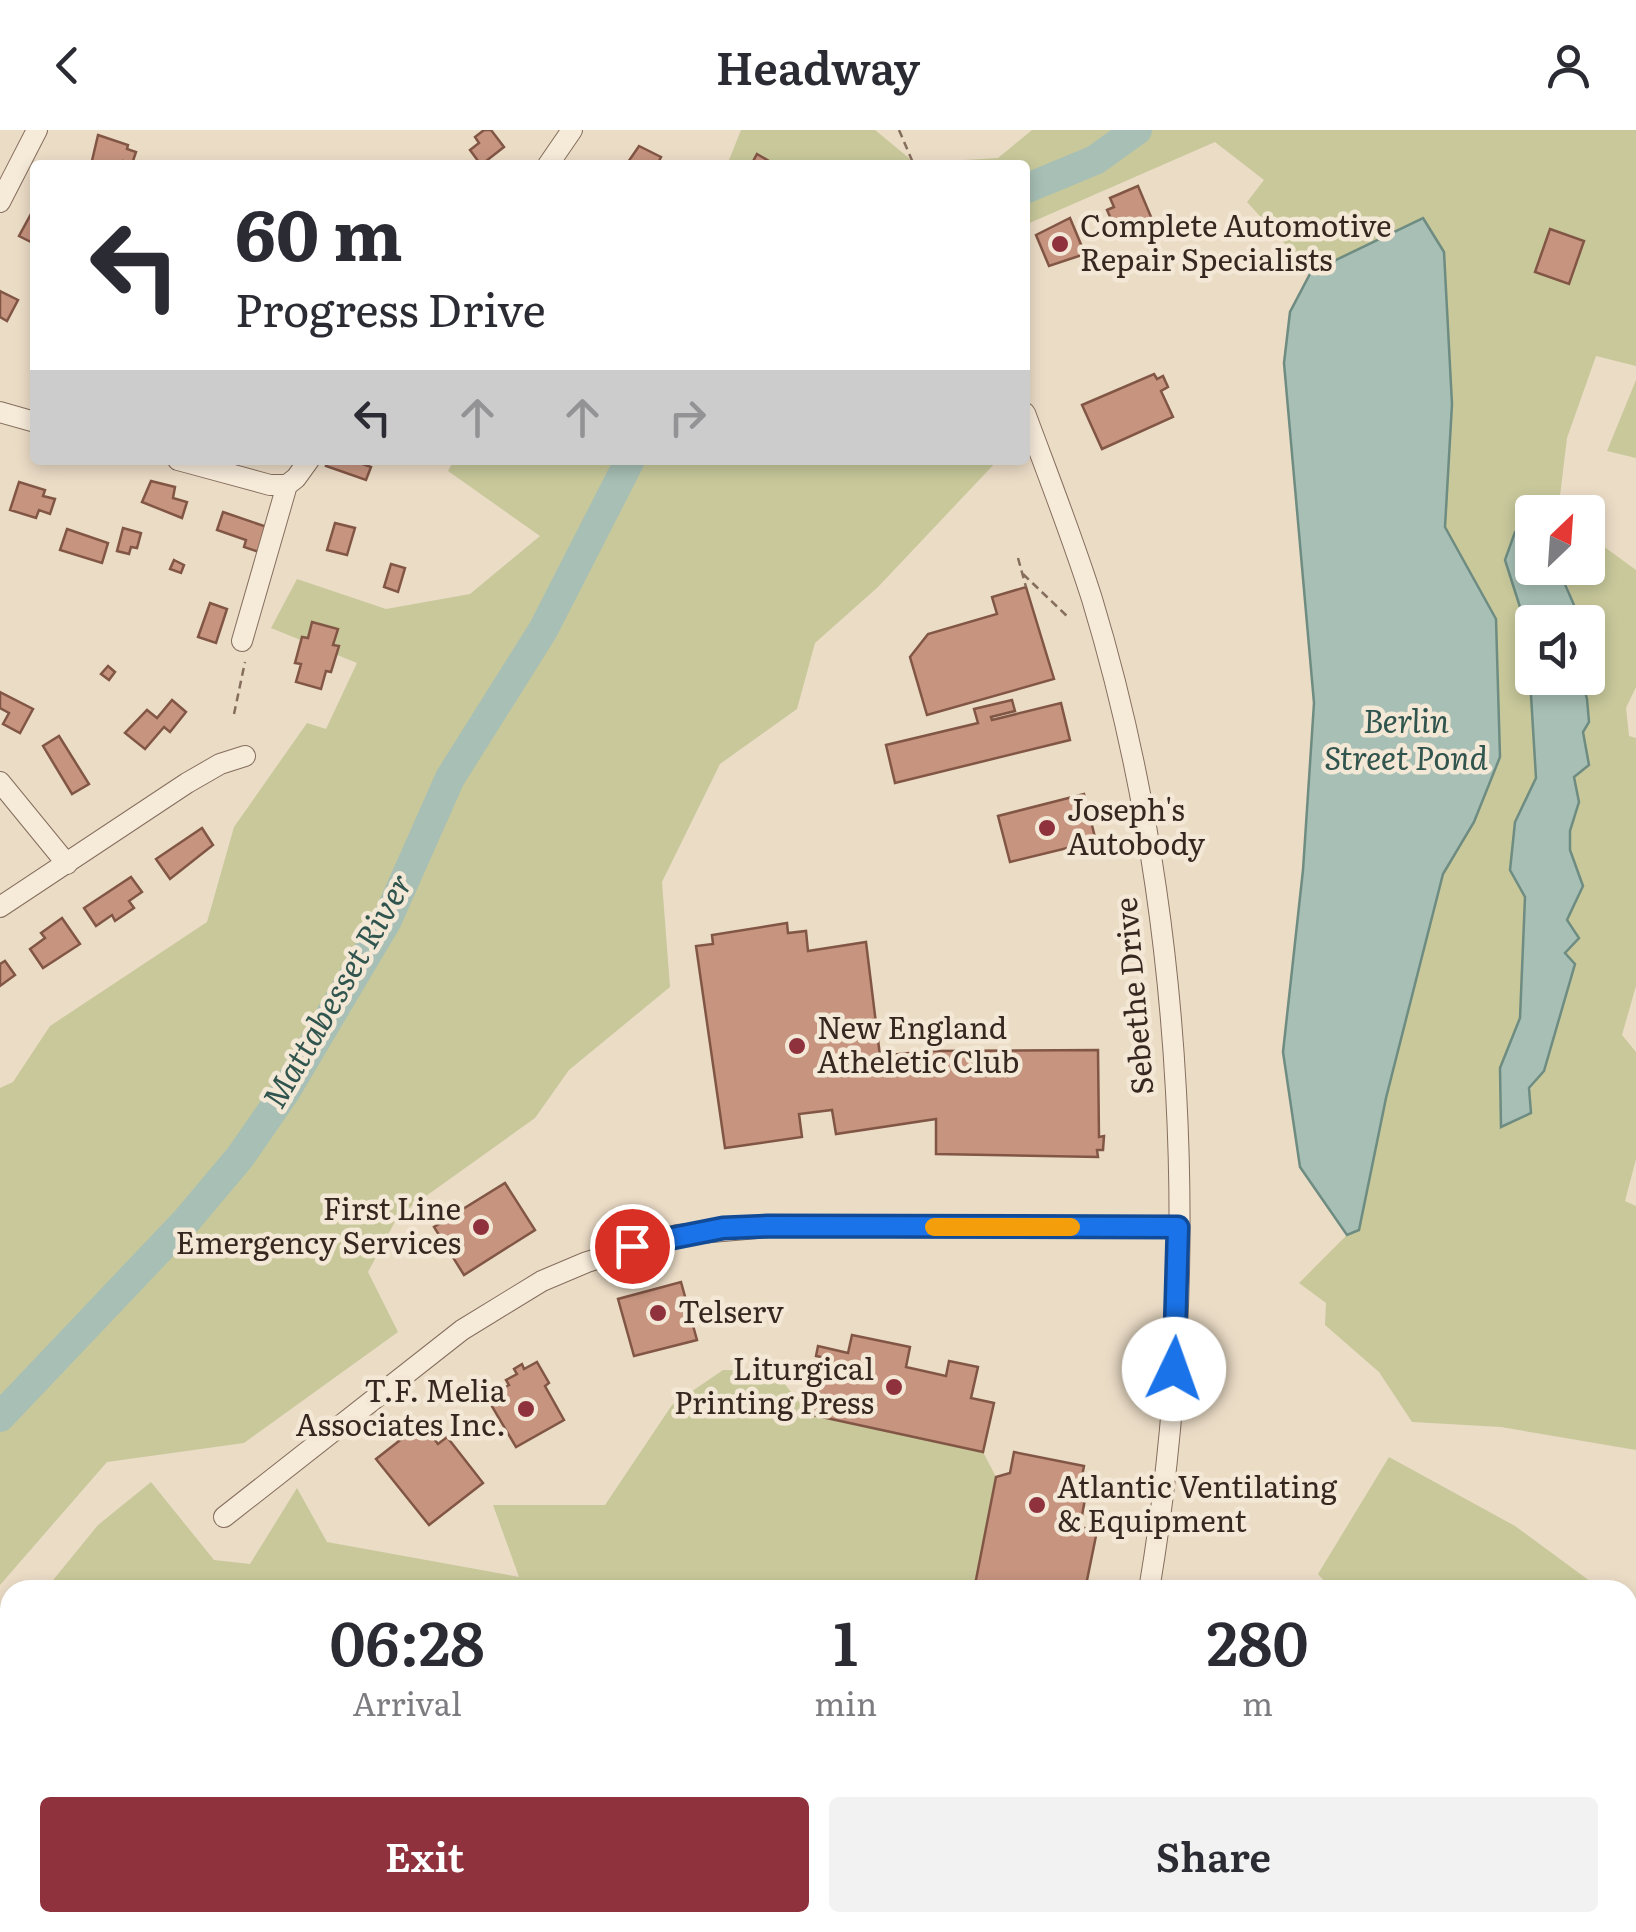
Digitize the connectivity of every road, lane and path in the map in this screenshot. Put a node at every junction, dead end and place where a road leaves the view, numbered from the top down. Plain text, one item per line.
1 (38, 130) edge
2 (572, 130) edge
3 (899, 130) edge
4 (551, 160) edge
5 (912, 160) edge
6 (0, 202) edge
7 (0, 412) edge
8 (30, 421) edge
9 (1030, 428) edge
10 (197, 465) edge
11 (305, 465) edge
12 (287, 486) junction
13 (1018, 558) dead end
14 (1023, 574) junction
15 (1026, 587) dead end
16 (1069, 618) dead end
17 (244, 649) joint
18 (234, 714) dead end
19 (245, 756) dead end
20 (0, 782) edge
21 (66, 864) junction
22 (0, 907) edge
23 (1178, 1227) junction
24 (224, 1516) dead end
25 (1150, 1580) edge

1 - 6 street
2 - 4 street
3 - 5 path
7 - 8 street
9 - 23 street, Sebethe Drive
10 - 12 street
11 - 12 street
12 - 17 street
13 - 14 path
14 - 15 path
14 - 16 path
17 - 18 path
19 - 21 street
20 - 21 street
21 - 22 street
23 - 24 street
23 - 25 street, Sebethe Drive

